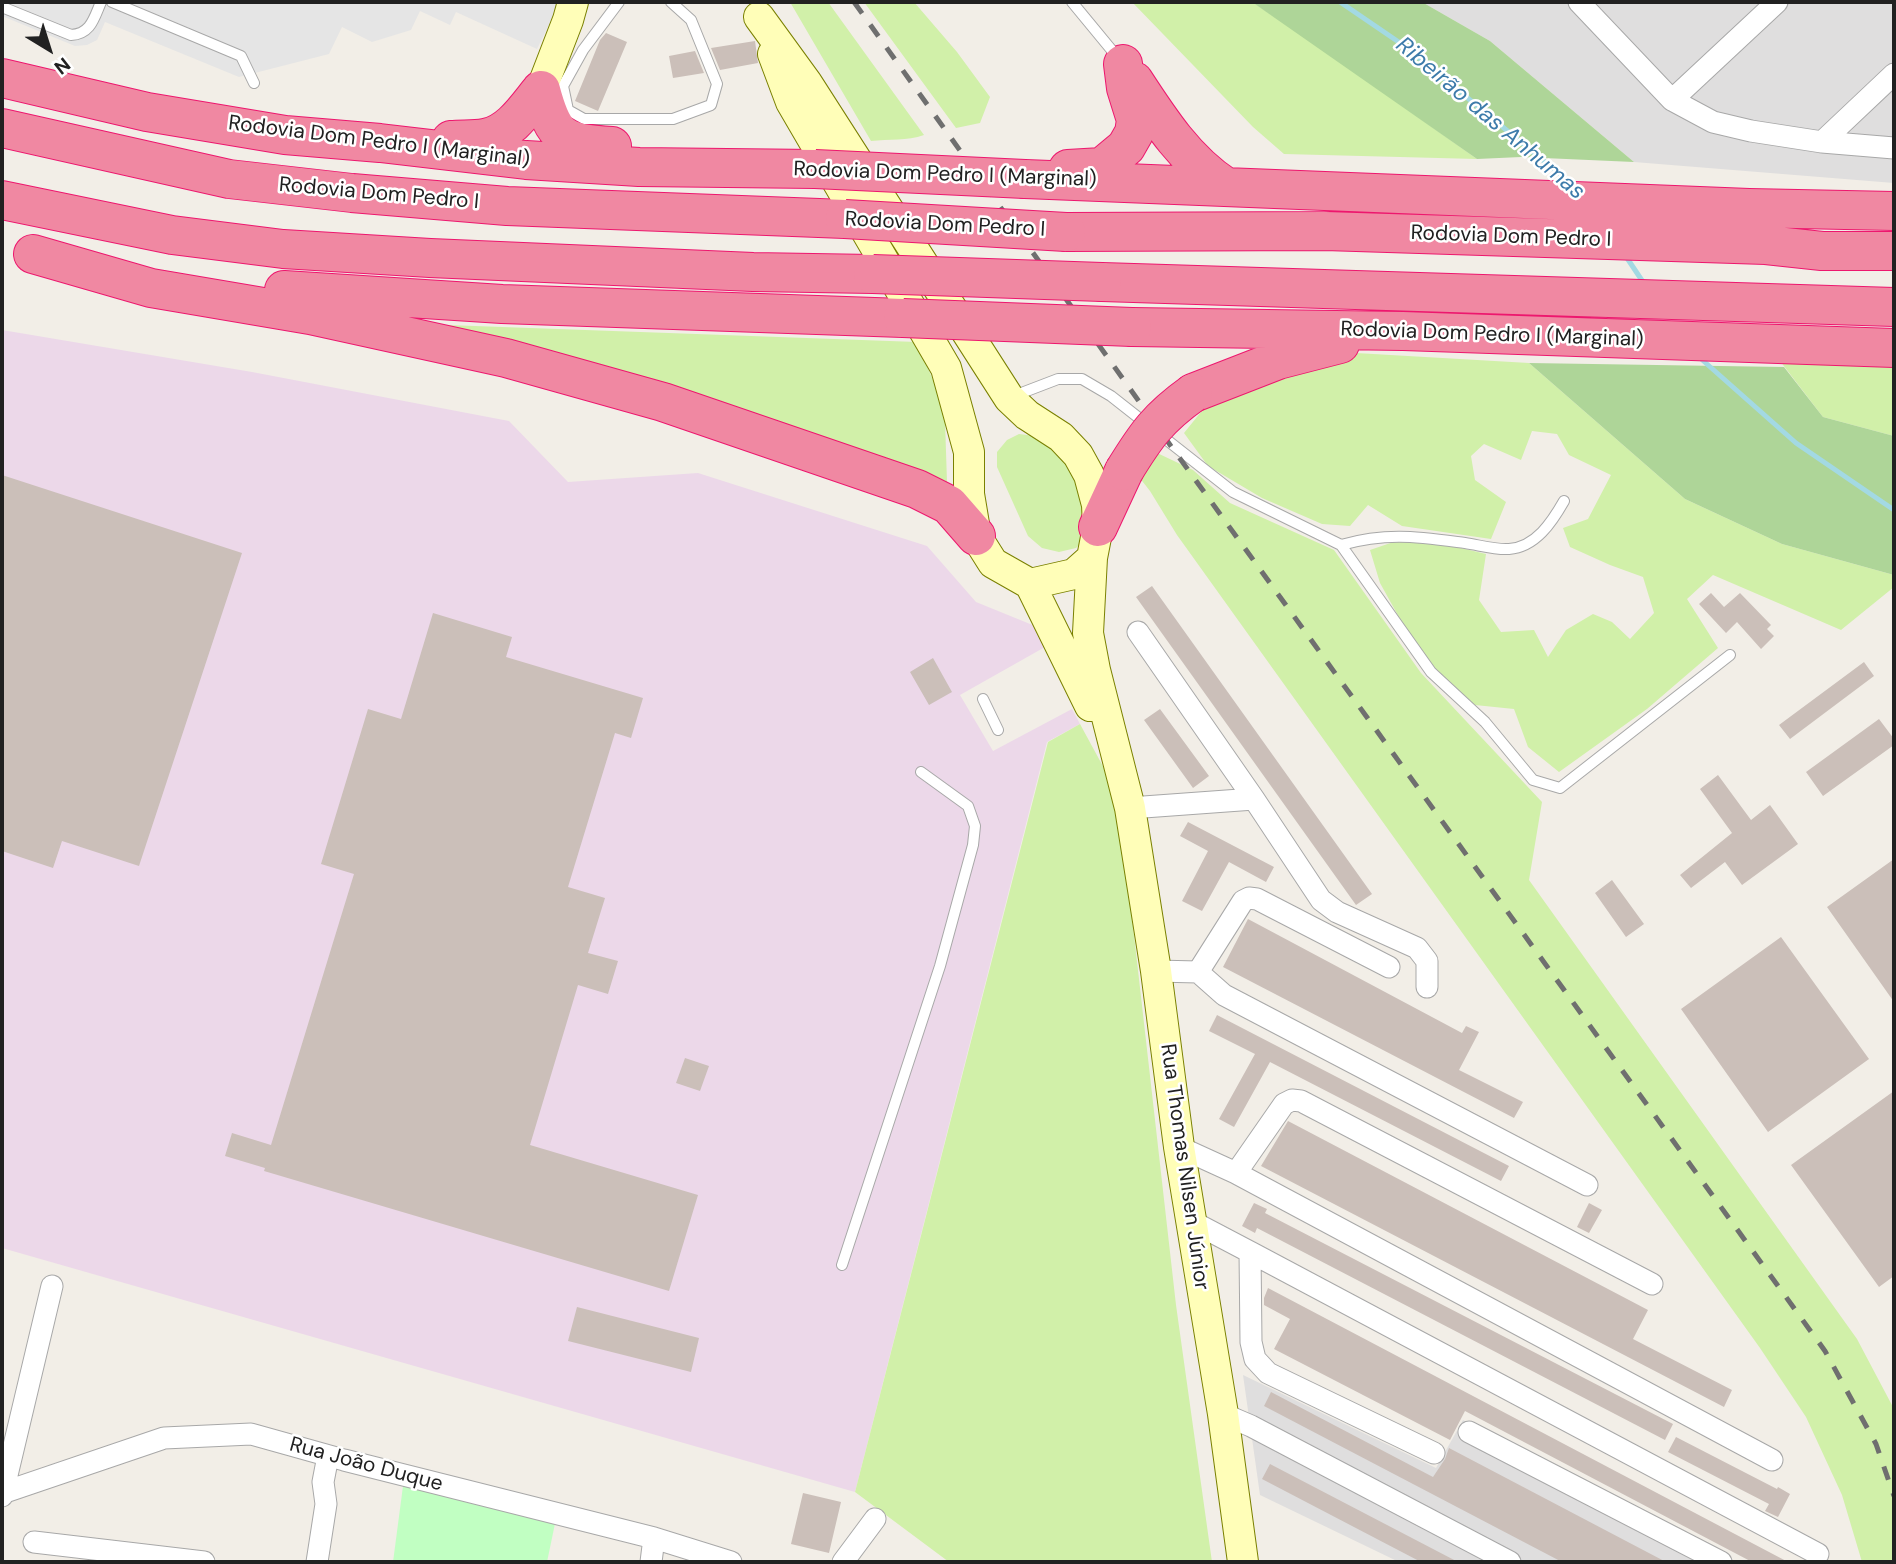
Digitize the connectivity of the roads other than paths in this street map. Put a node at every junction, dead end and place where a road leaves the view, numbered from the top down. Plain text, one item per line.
1 (101, 2) edge
2 (113, 2) edge
3 (619, 2) edge
4 (671, 2) edge
5 (1072, 2) edge
6 (1777, 2) edge
7 (1593, 6) edge
8 (2, 7) edge
9 (574, 8) edge
10 (755, 9) edge
11 (1123, 64) junction
12 (1894, 74) edge
13 (2, 78) edge
14 (254, 83) dead end
15 (541, 90) junction
16 (1672, 100) junction
17 (2, 128) edge
18 (1822, 142) junction
19 (380, 143) junction
20 (1894, 148) edge
21 (756, 169) junction
22 (1025, 179) junction
23 (1226, 187) junction
24 (2, 200) edge
25 (1894, 211) edge
26 (17, 251) edge
27 (1894, 251) edge
28 (1894, 307) edge
29 (1403, 331) junction
30 (1894, 348) edge
31 (1018, 407) junction
32 (1564, 501) dead end
33 (976, 536) junction
34 (1095, 543) junction
35 (1341, 545) junction
36 (1030, 584) junction
37 (1138, 632) dead end
38 (1730, 655) dead end
39 (1088, 679) junction
40 (983, 699) dead end
41 (998, 730) dead end
42 (920, 772) dead end
43 (1254, 799) junction
44 (1130, 807) junction
45 (1389, 967) dead end
46 (1156, 971) junction
47 (1198, 972) junction
48 (1427, 987) dead end
49 (1179, 1147) junction
50 (1236, 1174) junction
51 (1587, 1185) dead end
52 (1191, 1221) junction
53 (1250, 1252) junction
54 (842, 1265) dead end
55 (1652, 1284) dead end
56 (52, 1286) dead end
57 (1223, 1415) junction
58 (1469, 1432) dead end
59 (1434, 1453) dead end
60 (336, 1458) junction
61 (1772, 1460) dead end
62 (2, 1494) edge
63 (874, 1519) dead end
64 (653, 1538) junction
65 (34, 1542) dead end
66 (1818, 1554) dead end
67 (204, 1562) edge
68 (317, 1562) edge
69 (651, 1562) edge
70 (731, 1562) edge
71 (843, 1562) edge
72 (1242, 1562) edge
73 (1510, 1562) edge
74 (1721, 1562) edge

1 - 8 lane
2 - 14 lane
3 - 4 lane
5 - 11 lane
6 - 16 street
7 - 16 street
9 - 15 street
10 - 31 street
10 - 33 street
11 - 22 highway
11 - 23 highway
12 - 18 street
13 - 19 highway, Rodovia Dom Pedro I (Marginal)
15 - 19 highway
15 - 21 highway
16 - 18 street
17 - 27 highway, Rodovia Dom Pedro I, bridge
18 - 20 street
19 - 21 highway, Rodovia Dom Pedro I (Marginal)
21 - 22 highway, Rodovia Dom Pedro I (Marginal), bridge
22 - 23 highway, Rodovia Dom Pedro I (Marginal)
23 - 25 highway, Rodovia Dom Pedro I (Marginal)
24 - 28 highway, bridge
26 - 29 highway, Rodovia Dom Pedro I (Marginal), bridge
26 - 33 highway
29 - 30 highway, Rodovia Dom Pedro I (Marginal)
29 - 34 highway, bridge
31 - 34 street, Rua Thomas Nilsen Júnior
31 - 35 lane
32 - 35 lane
33 - 36 street
34 - 36 street
34 - 39 street, Rua Thomas Nilsen Júnior
35 - 38 lane
36 - 39 street, Rua Thomas Nilsen Júnior
37 - 43 street
39 - 44 street, Rua Thomas Nilsen Júnior
40 - 41 lane
42 - 54 lane
43 - 44 street
43 - 48 street
44 - 46 street, Rua Thomas Nilsen Júnior
45 - 47 street
46 - 47 street
46 - 49 street, Rua Thomas Nilsen Júnior
47 - 51 street
49 - 50 street
49 - 52 street, Rua Thomas Nilsen Júnior
50 - 55 street
50 - 61 street
52 - 53 street
52 - 57 street, Rua Thomas Nilsen Júnior
53 - 59 street
53 - 66 street
56 - 62 street
57 - 72 street, Rua Thomas Nilsen Júnior
57 - 73 street
58 - 74 street
60 - 62 street, Rua João Duque
60 - 64 street, Rua João Duque
60 - 68 street
63 - 71 street
64 - 69 street
64 - 70 street, Rua João Duque
65 - 67 street

